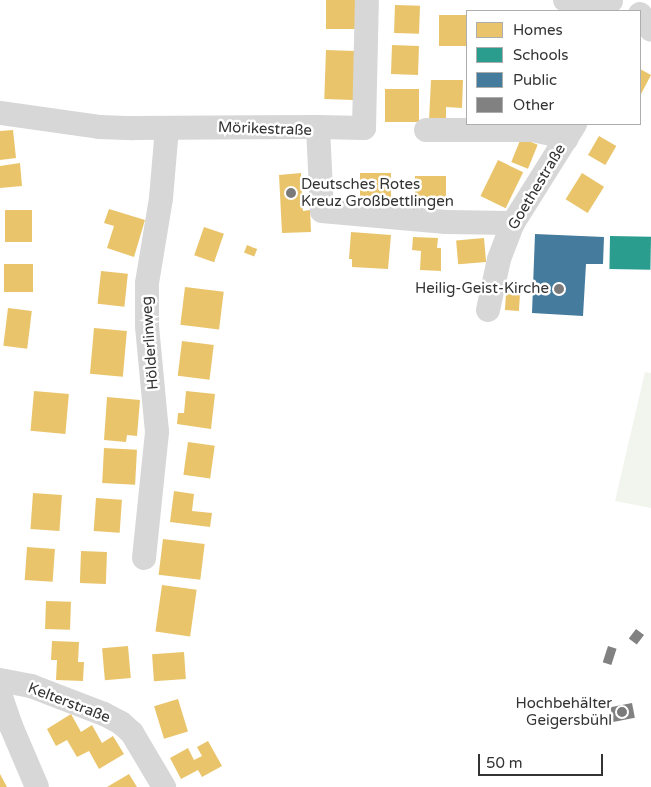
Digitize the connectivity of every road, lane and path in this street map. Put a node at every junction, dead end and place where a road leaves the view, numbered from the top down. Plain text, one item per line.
1 (367, 0) edge
2 (565, 0) edge
3 (612, 4) edge
4 (641, 15) edge
5 (651, 30) edge
6 (0, 113) edge
7 (318, 127) junction
8 (167, 128) junction
9 (426, 130) dead end
10 (570, 132) edge
11 (514, 223) junction
12 (488, 310) dead end
13 (144, 558) dead end
14 (0, 680) edge
15 (0, 694) edge
16 (37, 787) edge
17 (164, 787) edge

1 - 7 street
2 - 3 street
4 - 5 street
6 - 8 street, Mörikestraße
7 - 8 street, Mörikestraße
7 - 11 street, Mörikestraße
8 - 13 street, Hölderlinweg
9 - 10 street
10 - 11 street, Goethestraße
11 - 12 street, Goethestraße
14 - 17 street, Kelterstraße
15 - 16 street

